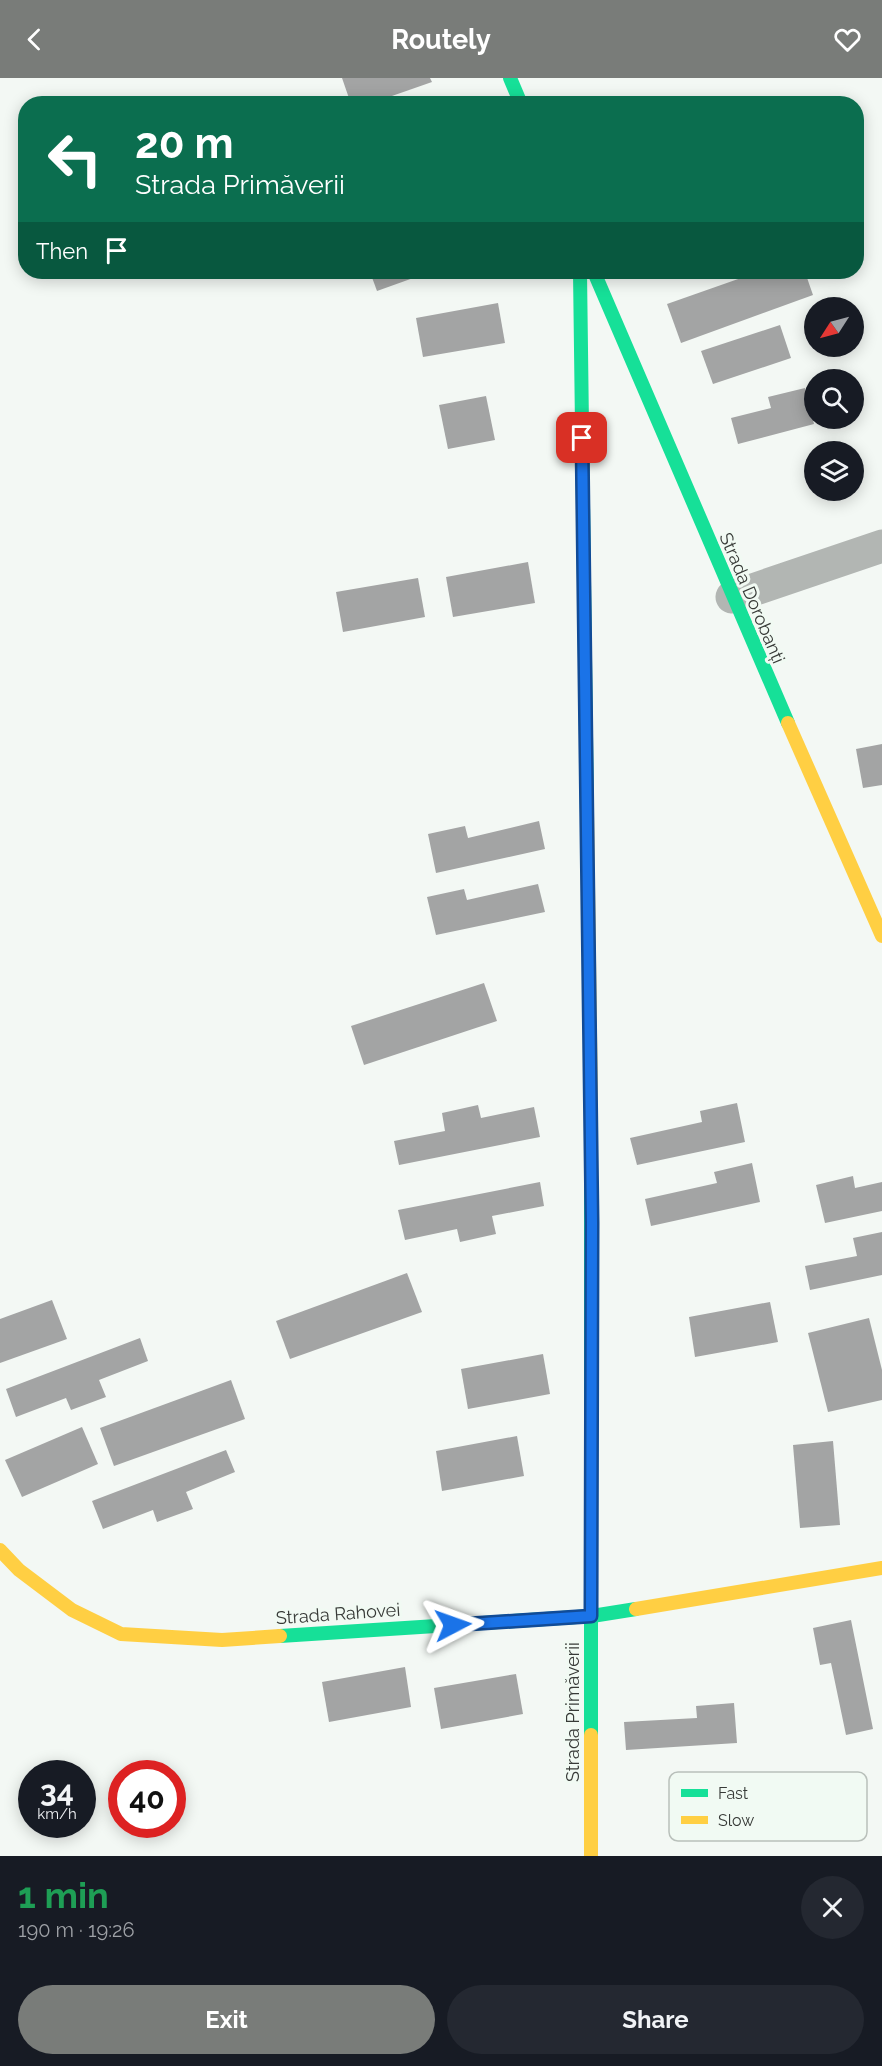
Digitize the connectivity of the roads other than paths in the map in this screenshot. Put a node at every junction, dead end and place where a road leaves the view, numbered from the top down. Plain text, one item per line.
1 (510, 78) edge
2 (518, 96) edge
3 (580, 279) edge
4 (597, 279) edge
5 (882, 546) edge
6 (732, 597) junction
7 (882, 936) edge
8 (0, 1550) edge
9 (882, 1568) edge
10 (591, 1616) junction
11 (591, 1856) edge

1 - 2 street
3 - 10 street, Strada Primăverii
4 - 6 street, Strada Dorobanți
5 - 6 street
6 - 7 street, Strada Dorobanți
8 - 10 street, Strada Rahovei
9 - 10 street, Strada Rahovei
10 - 11 street, Strada Primăverii

